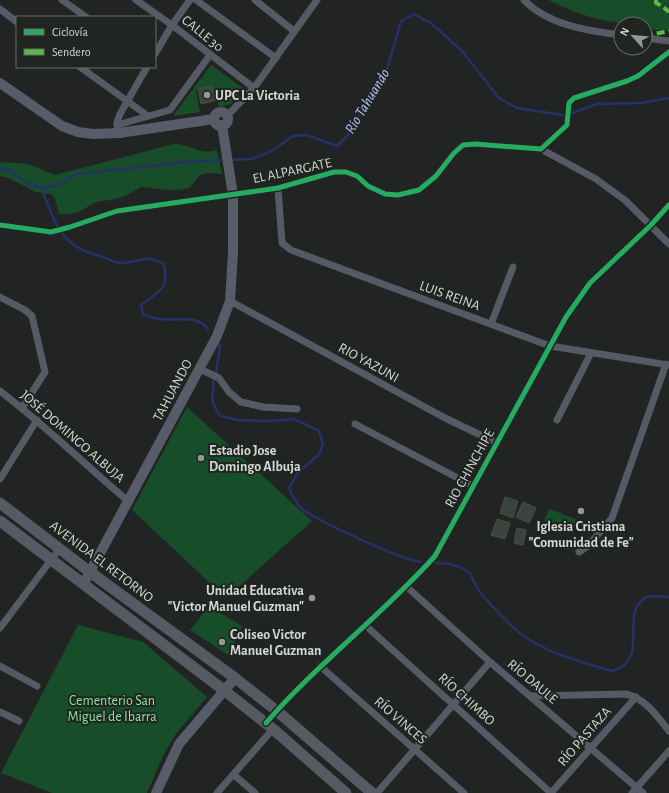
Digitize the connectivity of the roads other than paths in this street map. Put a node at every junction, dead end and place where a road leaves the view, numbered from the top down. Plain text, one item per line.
1 (62, 0) edge
2 (136, 0) edge
3 (190, 0) edge
4 (196, 0) edge
5 (255, 0) edge
6 (317, 0) edge
7 (524, 0) edge
8 (0, 9) edge
9 (85, 16) edge
10 (16, 21) edge
11 (172, 24) junction
12 (294, 31) junction
13 (613, 34) edge
14 (653, 39) edge
15 (669, 41) edge
16 (156, 52) edge
17 (669, 52) edge
18 (210, 56) junction
19 (276, 58) junction
20 (81, 68) edge
21 (146, 68) edge
22 (0, 84) edge
23 (254, 88) junction
24 (126, 101) junction
25 (148, 116) junction
26 (227, 116) joint
27 (218, 122) junction
28 (118, 129) junction
29 (541, 149) junction
30 (278, 188) junction
31 (232, 191) junction
32 (669, 205) edge
33 (651, 225) junction
34 (1, 226) edge
35 (669, 244) edge
36 (512, 267) dead end
37 (0, 297) edge
38 (230, 301) junction
39 (491, 324) junction
40 (550, 346) junction
41 (591, 353) junction
42 (667, 365) edge
43 (200, 369) junction
44 (0, 391) edge
45 (22, 408) junction
46 (296, 410) dead end
47 (37, 420) junction
48 (557, 420) dead end
49 (355, 424) dead end
50 (497, 443) junction
51 (0, 479) edge
52 (473, 486) junction
53 (128, 501) junction
54 (0, 503) edge
55 (0, 521) edge
56 (60, 548) junction
57 (579, 552) dead end
58 (51, 560) junction
59 (90, 572) junction
60 (84, 583) junction
61 (407, 587) junction
62 (365, 625) junction
63 (0, 628) edge
64 (490, 662) junction
65 (0, 666) edge
66 (320, 666) junction
67 (235, 678) junction
68 (37, 686) dead end
69 (225, 691) junction
70 (530, 696) junction
71 (636, 697) junction
72 (453, 705) junction
73 (276, 711) junction
74 (0, 712) edge
75 (19, 721) dead end
76 (269, 726) junction
77 (669, 732) edge
78 (591, 748) junction
79 (415, 749) junction
80 (669, 751) edge
81 (234, 775) junction
82 (634, 790) edge
83 (156, 793) edge
84 (217, 793) edge
85 (255, 793) edge
86 (346, 793) edge
87 (372, 793) edge
88 (377, 793) edge
89 (464, 793) edge
90 (551, 793) edge
91 (643, 793) edge

1 - 9 street
2 - 11 street, CALLE 30
3 - 11 street
4 - 19 street
5 - 12 street
6 - 12 street
7 - 13 street
8 - 10 street
11 - 16 street
11 - 18 street, CALLE 30
12 - 19 street
14 - 15 street
17 - 29 street
18 - 23 street, CALLE 30
18 - 25 street
19 - 23 street
20 - 24 street
21 - 24 street
22 - 28 street
23 - 26 street
24 - 25 street
24 - 28 street
25 - 28 street
26 - 27 street
27 - 28 street
27 - 31 street, TAHUANDO
29 - 30 street, EL ALPARGATE
29 - 33 street
30 - 31 street, EL ALPARGATE
30 - 39 street, LUIS REINA
31 - 34 street, EL ALPARGATE
31 - 38 street, TAHUANDO
32 - 33 street, RIO CHINCHIPE
33 - 35 street
33 - 40 street, RIO CHINCHIPE
36 - 39 street
37 - 45 street
38 - 43 street, TAHUANDO
38 - 50 street, RIO YAZUNI
39 - 40 street, LUIS REINA
40 - 41 street, LUIS REINA
40 - 50 street, RIO CHINCHIPE
41 - 42 street, LUIS REINA
41 - 48 street
42 - 57 street
43 - 46 street
43 - 53 street, TAHUANDO
44 - 45 street, JOSÉ DOMINGO ALBUJA
45 - 47 street, JOSÉ DOMINGO ALBUJA
47 - 51 street
47 - 53 street, JOSÉ DOMINGO ALBUJA
49 - 52 street
50 - 52 street, RIO CHINCHIPE
52 - 61 street, RIO CHINCHIPE
53 - 59 street, TAHUANDO
54 - 56 main road, AVENIDA EL RETORNO
55 - 58 main road, AVENIDA EL RETORNO
56 - 58 street
56 - 59 main road, AVENIDA EL RETORNO
58 - 60 main road, AVENIDA EL RETORNO
58 - 63 street
59 - 60 street, TAHUANDO
59 - 67 main road, AVENIDA EL RETORNO
60 - 69 main road, AVENIDA EL RETORNO
61 - 62 street, RIO CHINCHIPE
61 - 64 street, RÍO DAULE
62 - 66 street, RIO CHINCHIPE
62 - 72 street, RÍO CHIMBO
64 - 70 street, RÍO DAULE
64 - 72 street
65 - 68 street
66 - 73 street, RIO CHINCHIPE
66 - 79 street, RÍO VINCES
67 - 69 street
67 - 73 main road, AVENIDA EL RETORNO
69 - 76 main road, AVENIDA EL RETORNO
69 - 83 street
70 - 71 street
70 - 78 street, RÍO DAULE
71 - 77 street
71 - 78 street, RÍO PASTAZA
72 - 79 street
72 - 90 street, RÍO CHIMBO
73 - 76 street, RIO CHINCHIPE
73 - 87 main road, AVENIDA EL RETORNO
74 - 75 street
76 - 81 street, RIO CHINCHIPE
76 - 86 main road, AVENIDA EL RETORNO
78 - 82 street, RÍO DAULE
78 - 90 street, RÍO PASTAZA
79 - 88 street
79 - 89 street, RÍO VINCES
80 - 82 street
81 - 84 street, RIO CHINCHIPE
81 - 85 street
82 - 91 street, RÍO DAULE

